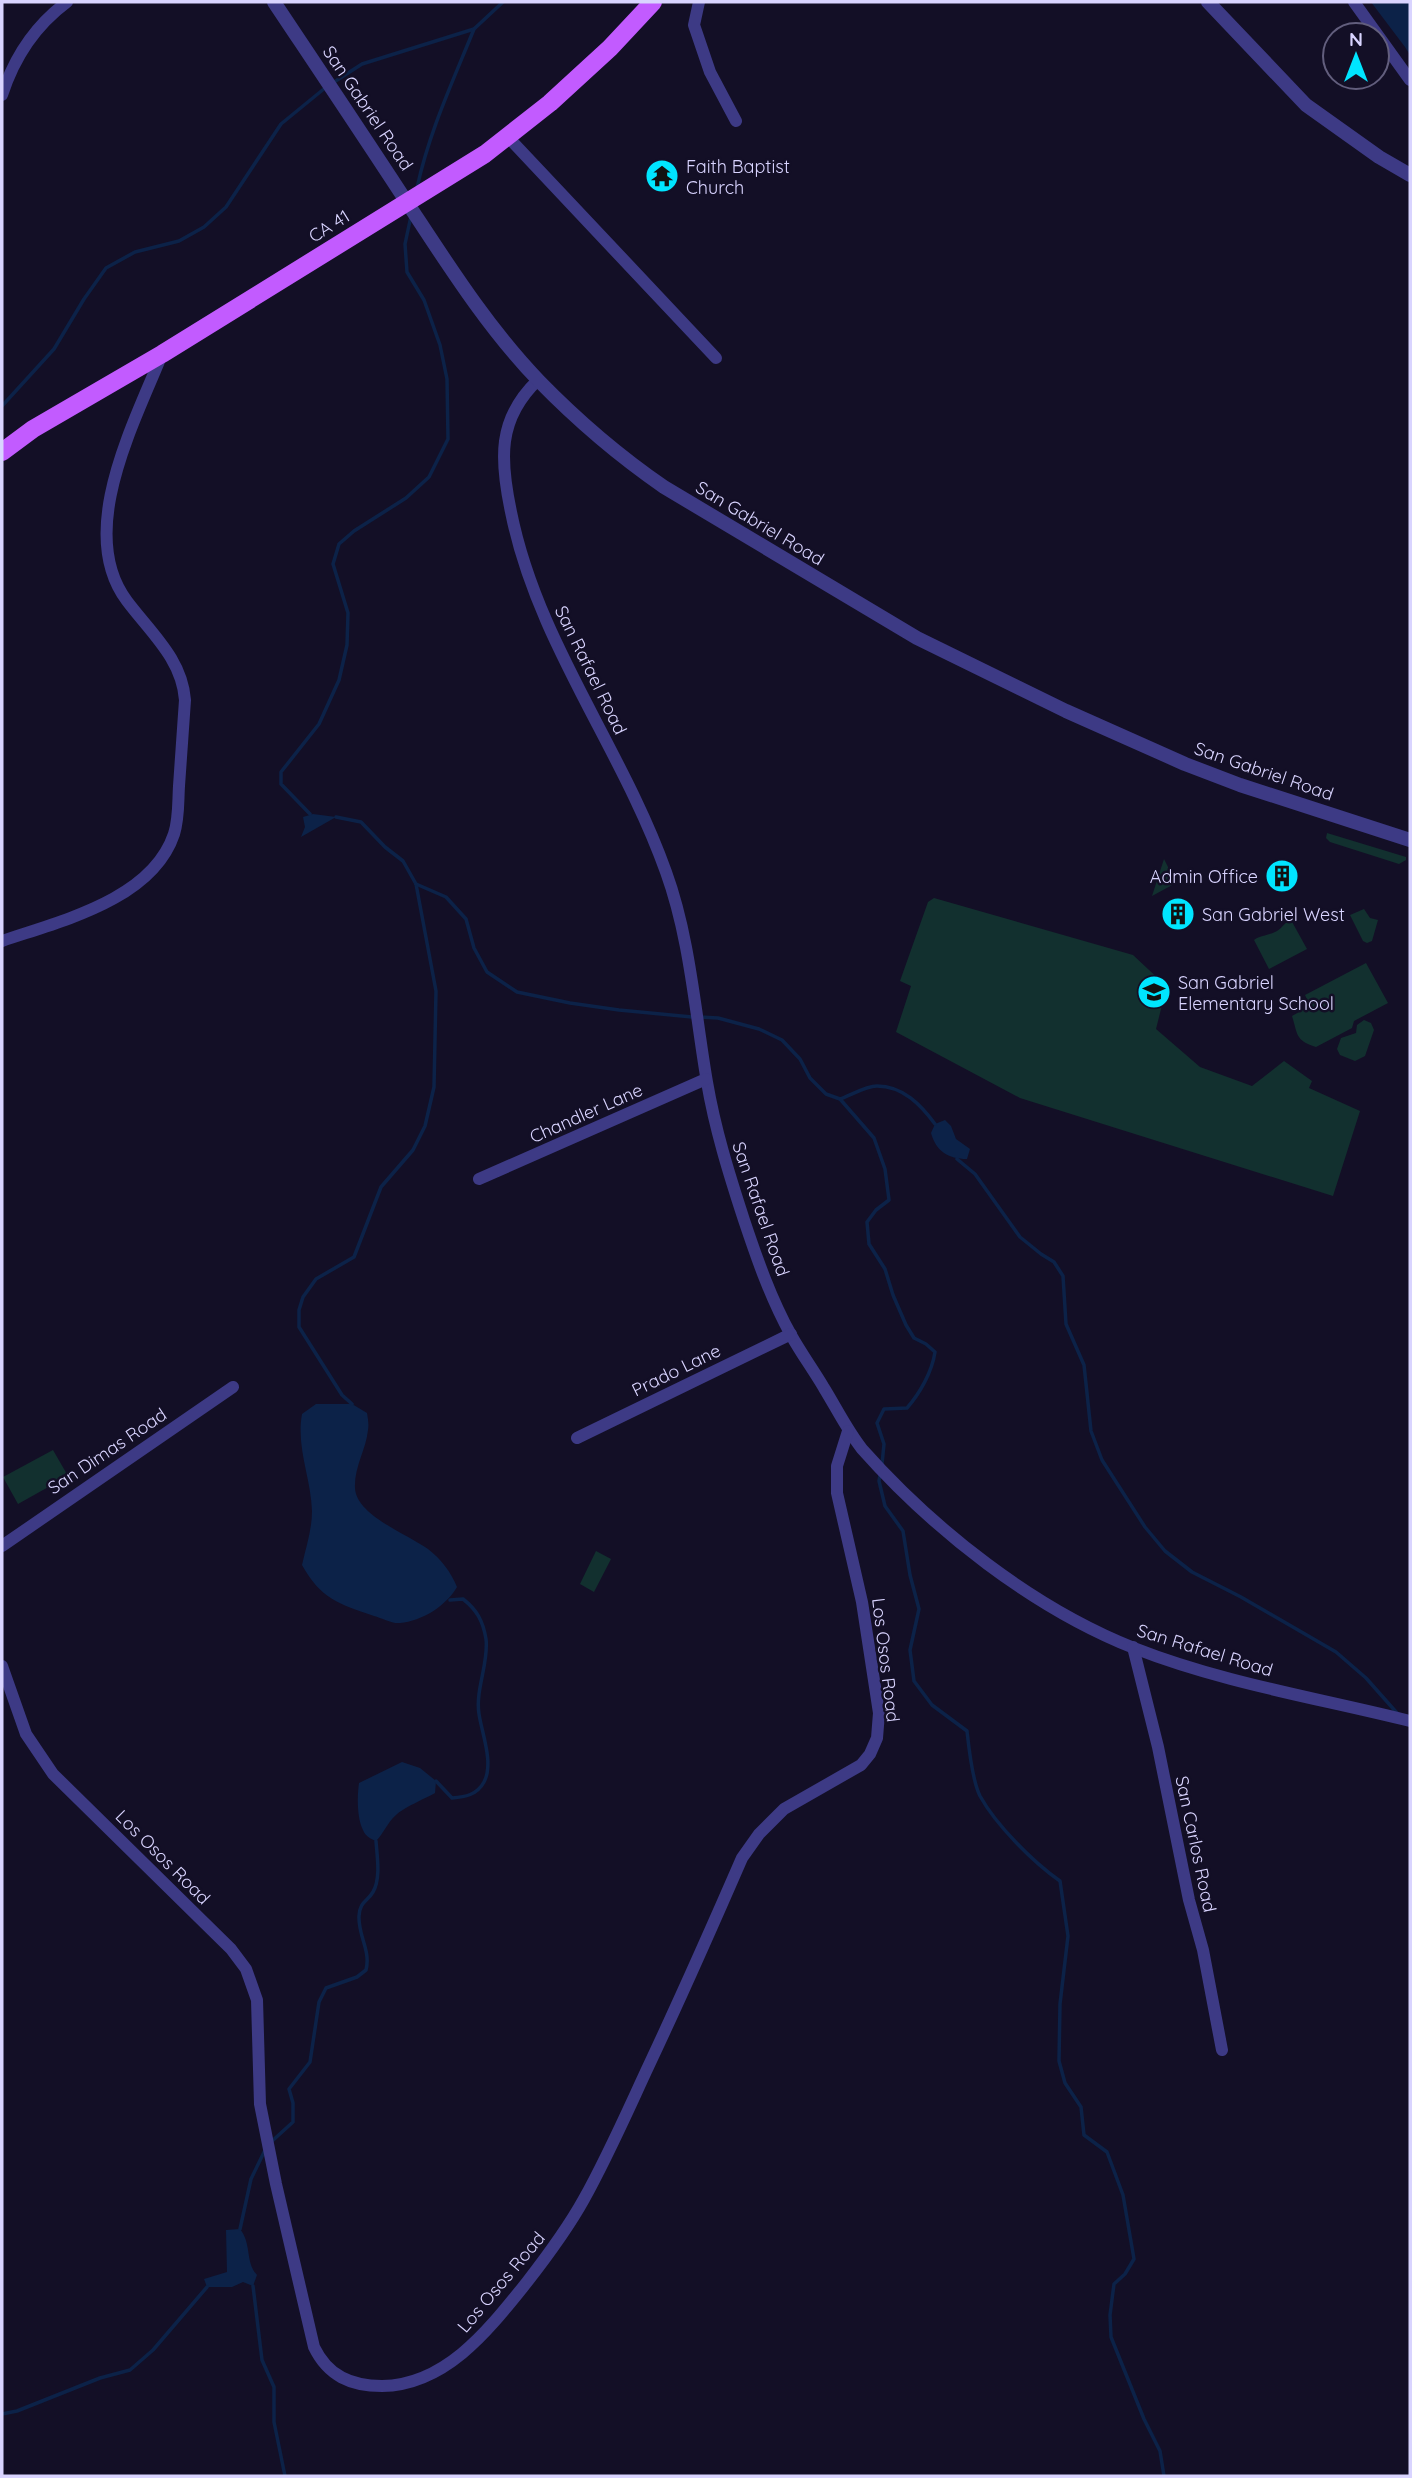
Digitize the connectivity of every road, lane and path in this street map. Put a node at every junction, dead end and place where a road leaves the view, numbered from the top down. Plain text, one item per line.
1 (67, 2) edge
2 (274, 2) edge
3 (653, 2) edge
4 (699, 2) edge
5 (1208, 2) edge
6 (1354, 2) edge
7 (1410, 80) edge
8 (2, 95) edge
9 (736, 121) dead end
10 (507, 136) junction
11 (1410, 175) edge
12 (407, 202) junction
13 (162, 354) junction
14 (716, 358) dead end
15 (538, 380) junction
16 (2, 452) edge
17 (1410, 839) edge
18 (2, 941) edge
19 (706, 1079) junction
20 (479, 1179) dead end
21 (791, 1334) junction
22 (233, 1387) dead end
23 (848, 1431) junction
24 (577, 1438) dead end
25 (2, 1546) edge
26 (1133, 1647) junction
27 (2, 1666) edge
28 (1410, 1721) edge
29 (1222, 2050) dead end

1 - 8 street
2 - 12 street, San Gabriel Road
3 - 10 main road, CA 41 / CA 41
4 - 9 street
5 - 11 street
6 - 7 street
10 - 12 main road, CA 41 / CA 41
10 - 14 street
12 - 13 main road, CA 41 / CA 41
12 - 15 street, San Gabriel Road
13 - 16 main road, CA 41 / CA 41
13 - 18 street
15 - 17 street, San Gabriel Road
15 - 19 street, San Rafael Road
19 - 20 street, Chandler Lane
19 - 21 street, San Rafael Road
21 - 23 street, San Rafael Road
21 - 24 street, Prado Lane
22 - 25 street, San Dimas Road
23 - 26 street, San Rafael Road
23 - 27 street, Los Osos Road
26 - 28 street, San Rafael Road
26 - 29 street, San Carlos Road

